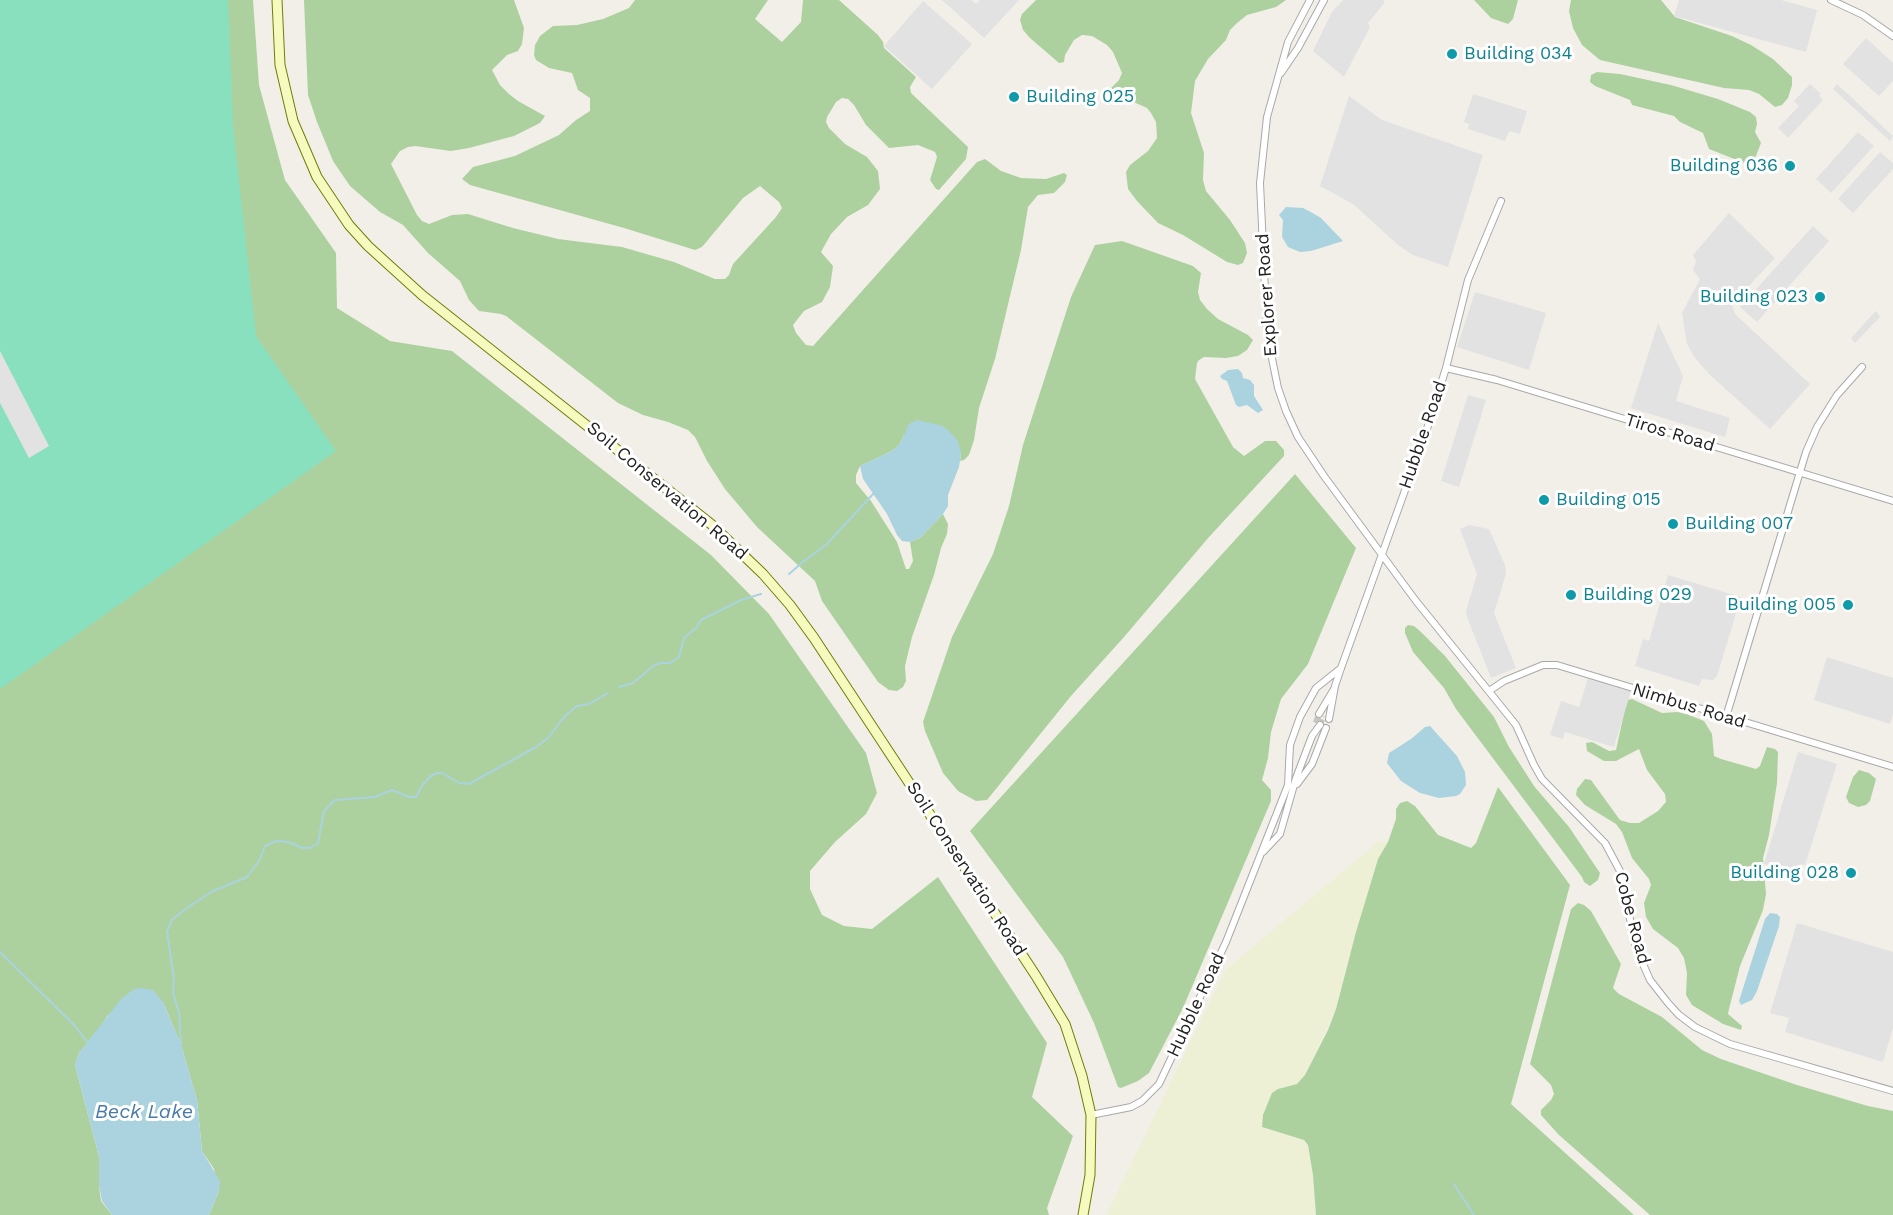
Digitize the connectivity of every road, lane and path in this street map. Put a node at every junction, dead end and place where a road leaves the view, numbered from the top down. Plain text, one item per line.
1 (277, 0) edge
2 (1310, 0) edge
3 (1324, 0) edge
4 (1831, 0) edge
5 (1893, 36) edge
6 (1278, 78) junction
7 (1501, 201) dead end
8 (1446, 368) junction
9 (1862, 368) dead end
10 (1800, 472) junction
11 (1893, 501) edge
12 (1382, 555) junction
13 (1341, 668) junction
14 (1335, 686) junction
15 (1489, 691) junction
16 (1726, 717) junction
17 (1893, 767) edge
18 (1293, 789) junction
19 (1261, 854) junction
20 (1893, 1091) edge
21 (1091, 1115) junction
22 (1083, 1215) edge

1 - 21 main road, Soil Conservation Road
2 - 6 street, Explorer Road
3 - 6 street, Explorer Road
4 - 5 street
6 - 12 street, Explorer Road
7 - 8 street, Hubble Road
8 - 10 street, Tiros Road
8 - 12 street, Hubble Road
9 - 10 street
10 - 11 street, Tiros Road
10 - 16 street
12 - 13 street, Hubble Road
12 - 15 street, Cobe Road
13 - 14 street, Hubble Road
13 - 19 street, Hubble Road
14 - 14 street, Hubble Road
15 - 16 street, Nimbus Road
15 - 20 street, Cobe Road
16 - 17 street, Nimbus Road
18 - 18 street, Hubble Road
18 - 19 street, Hubble Road
19 - 21 street, Hubble Road
21 - 22 main road, Soil Conservation Road

